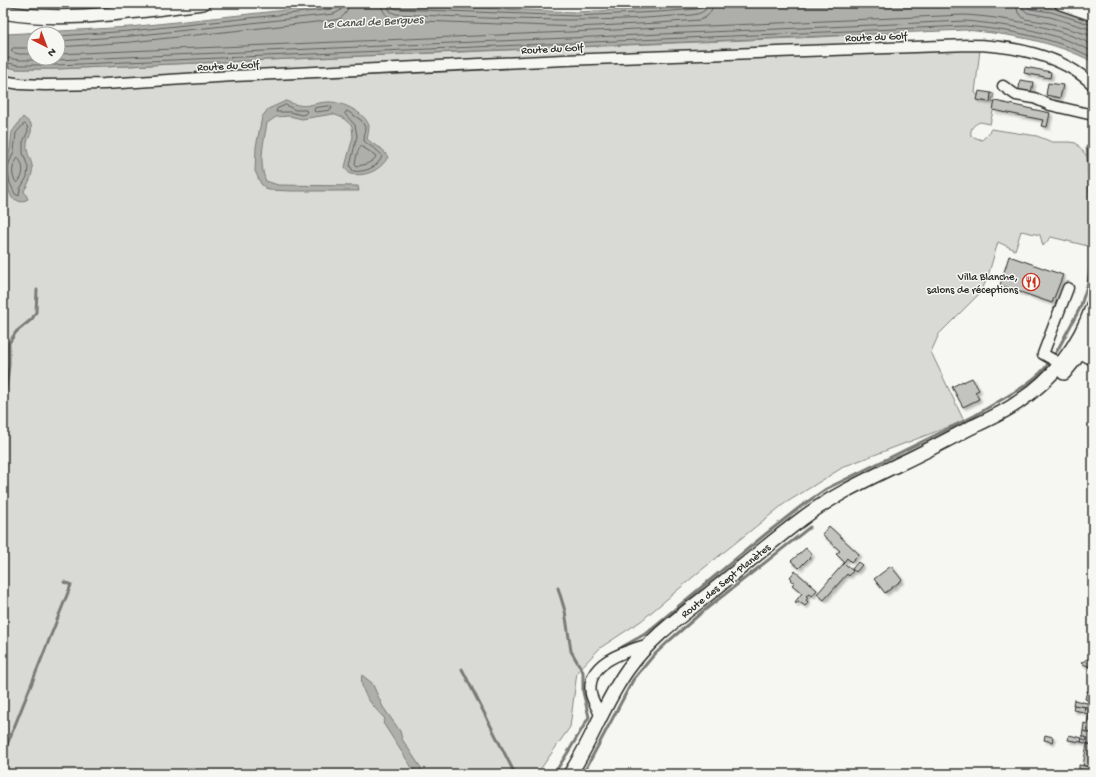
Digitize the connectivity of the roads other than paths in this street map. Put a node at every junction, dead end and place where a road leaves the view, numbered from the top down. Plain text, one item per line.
1 (203, 3) edge
2 (1061, 3) edge
3 (120, 8) edge
4 (3, 12) edge
5 (1093, 14) edge
6 (3, 81) edge
7 (1093, 85) edge
8 (1003, 86) dead end
9 (1093, 115) edge
10 (1068, 288) dead end
11 (1092, 312) edge
12 (1093, 333) edge
13 (1076, 351) junction
14 (1093, 360) edge
15 (1055, 361) junction
16 (937, 446) junction
17 (649, 644) junction
18 (601, 717) junction
19 (570, 774) edge

1 - 3 main road
2 - 5 main road
3 - 4 main road
6 - 7 street, Route du Golf
8 - 9 street
10 - 15 street
11 - 13 main road, Route des Sept Planètes
12 - 13 main road, Route des Sept Planètes
13 - 14 street
13 - 15 main road, Route des Sept Planètes
13 - 16 main road, Route des Sept Planètes
15 - 16 main road, Route des Sept Planètes
16 - 17 main road, Route des Sept Planètes
17 - 18 main road, Route des Sept Planètes
17 - 18 street
18 - 19 main road, Route des Sept Planètes

